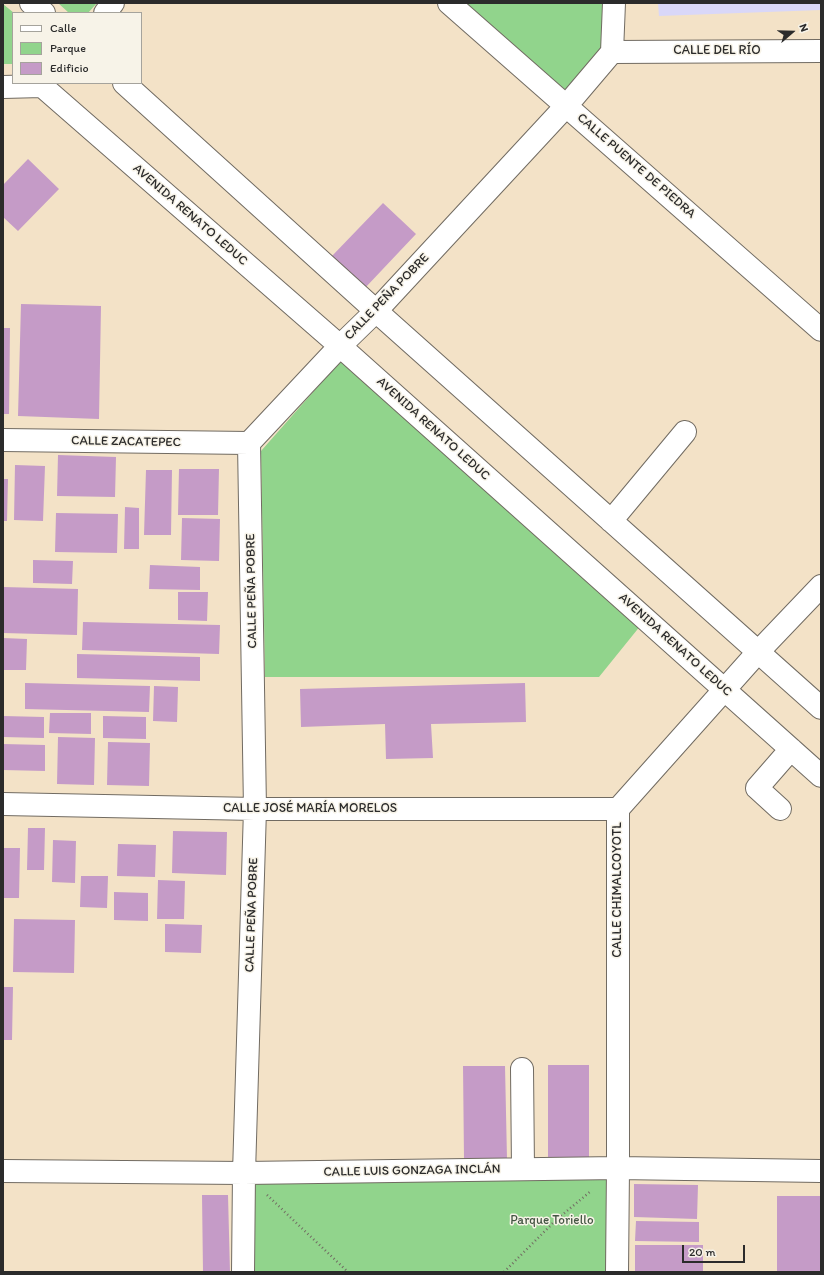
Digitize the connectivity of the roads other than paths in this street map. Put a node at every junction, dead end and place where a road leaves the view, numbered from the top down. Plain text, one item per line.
1 (31, 3) edge
2 (113, 3) edge
3 (449, 3) edge
4 (614, 3) edge
5 (43, 12) edge
6 (106, 12) edge
7 (821, 51) edge
8 (612, 52) junction
9 (125, 84) edge
10 (3, 87) edge
11 (567, 105) junction
12 (376, 311) junction
13 (821, 330) edge
14 (340, 346) junction
15 (685, 432) dead end
16 (3, 440) edge
17 (249, 443) junction
18 (611, 521) junction
19 (821, 586) edge
20 (758, 652) junction
21 (724, 690) junction
22 (821, 708) edge
23 (791, 749) junction
24 (821, 776) edge
25 (3, 804) edge
26 (255, 809) junction
27 (618, 809) junction
28 (780, 809) dead end
29 (522, 1069) dead end
30 (618, 1168) junction
31 (523, 1170) junction
32 (3, 1171) edge
33 (821, 1171) edge
34 (244, 1173) junction
35 (243, 1272) edge
36 (617, 1272) edge

1 - 5 street
2 - 6 street
3 - 11 street, CALLE PUENTE DE PIEDRA
4 - 8 street
7 - 8 street, CALLE DEL RÍO
8 - 11 street, CALLE PEÑA POBRE
9 - 12 street
10 - 14 street, AVENIDA RENATO LEDUC
11 - 12 street, CALLE PEÑA POBRE
11 - 13 street, CALLE PUENTE DE PIEDRA
12 - 14 street, CALLE PEÑA POBRE
12 - 18 street
14 - 17 street, CALLE PEÑA POBRE
14 - 21 street, AVENIDA RENATO LEDUC
15 - 18 street
16 - 17 street, CALLE ZACATEPEC
17 - 26 street, CALLE PEÑA POBRE
18 - 20 street
19 - 20 street, CALLE CHIMALCOYOTL
20 - 21 street, CALLE CHIMALCOYOTL
20 - 22 street
21 - 23 street, AVENIDA RENATO LEDUC
21 - 27 street, CALLE CHIMALCOYOTL
23 - 24 street, AVENIDA RENATO LEDUC
23 - 28 street
25 - 26 street, CALLE JOSÉ MARÍA MORELOS
26 - 27 street, CALLE JOSÉ MARÍA MORELOS
26 - 34 street, CALLE PEÑA POBRE
27 - 30 street, CALLE CHIMALCOYOTL
29 - 31 street
30 - 31 street, CALLE LUIS GONZAGA INCLÁN
30 - 33 street, CALLE LUIS GONZAGA INCLÁN
30 - 36 street, CALLE CHIMALCOYOTL
31 - 34 street, CALLE LUIS GONZAGA INCLÁN
32 - 34 street, CALLE LUIS GONZAGA INCLÁN
34 - 35 street, CALLE PEÑA POBRE

